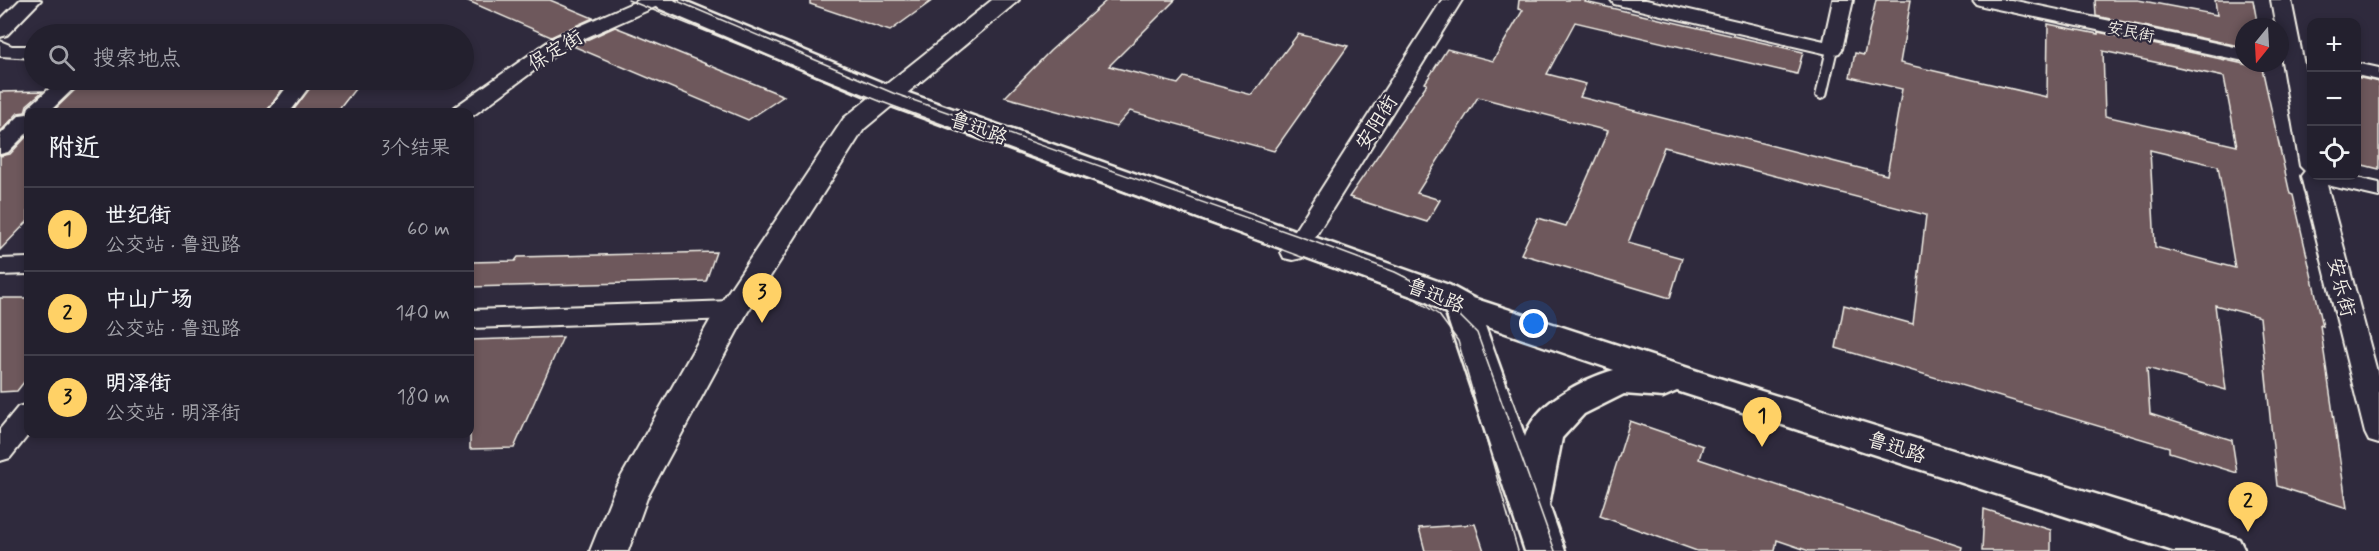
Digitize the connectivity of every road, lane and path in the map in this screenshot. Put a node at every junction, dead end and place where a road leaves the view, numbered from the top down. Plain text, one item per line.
1 (31, 0) edge
2 (655, 0) edge
3 (660, 0) edge
4 (1007, 0) edge
5 (1452, 0) edge
6 (1621, 0) edge
7 (1843, 0) edge
8 (1983, 0) edge
9 (2281, 0) edge
10 (0, 32) edge
11 (0, 47) edge
12 (1832, 49) junction
13 (24, 52) edge
14 (2235, 53) edge
15 (2294, 61) edge
16 (2361, 70) edge
17 (2379, 74) edge
18 (60, 90) edge
19 (296, 90) edge
20 (890, 96) junction
21 (1821, 96) dead end
22 (41, 108) edge
23 (282, 108) edge
24 (469, 108) edge
25 (24, 124) edge
26 (2307, 137) edge
27 (0, 147) edge
28 (2314, 180) edge
29 (2337, 180) edge
30 (2379, 190) edge
31 (1296, 248) junction
32 (24, 266) edge
33 (0, 267) edge
34 (1461, 306) junction
35 (732, 310) junction
36 (474, 319) edge
37 (1709, 388) junction
38 (24, 420) edge
39 (2379, 433) edge
40 (0, 450) edge
41 (1530, 506) junction
42 (609, 551) edge
43 (1545, 551) edge
44 (2226, 551) edge

1 - 10 street
2 - 24 street, 保定街
3 - 20 main road, 鲁迅路
4 - 20 street
5 - 31 street, 安阳街
6 - 12 street
7 - 12 street
8 - 14 street, 安民街
9 - 15 street
11 - 13 street
12 - 21 lane
15 - 26 street
16 - 17 street
18 - 22 street
19 - 23 street
20 - 31 main road, 鲁迅路
20 - 35 street
25 - 27 street
28 - 39 street, 安乐街
29 - 30 street
31 - 34 main road, 鲁迅路
32 - 33 street
34 - 37 main road, 鲁迅路
34 - 41 main road
35 - 36 street
35 - 42 street
37 - 41 main road
37 - 44 main road, 鲁迅路
38 - 40 street
41 - 43 main road

